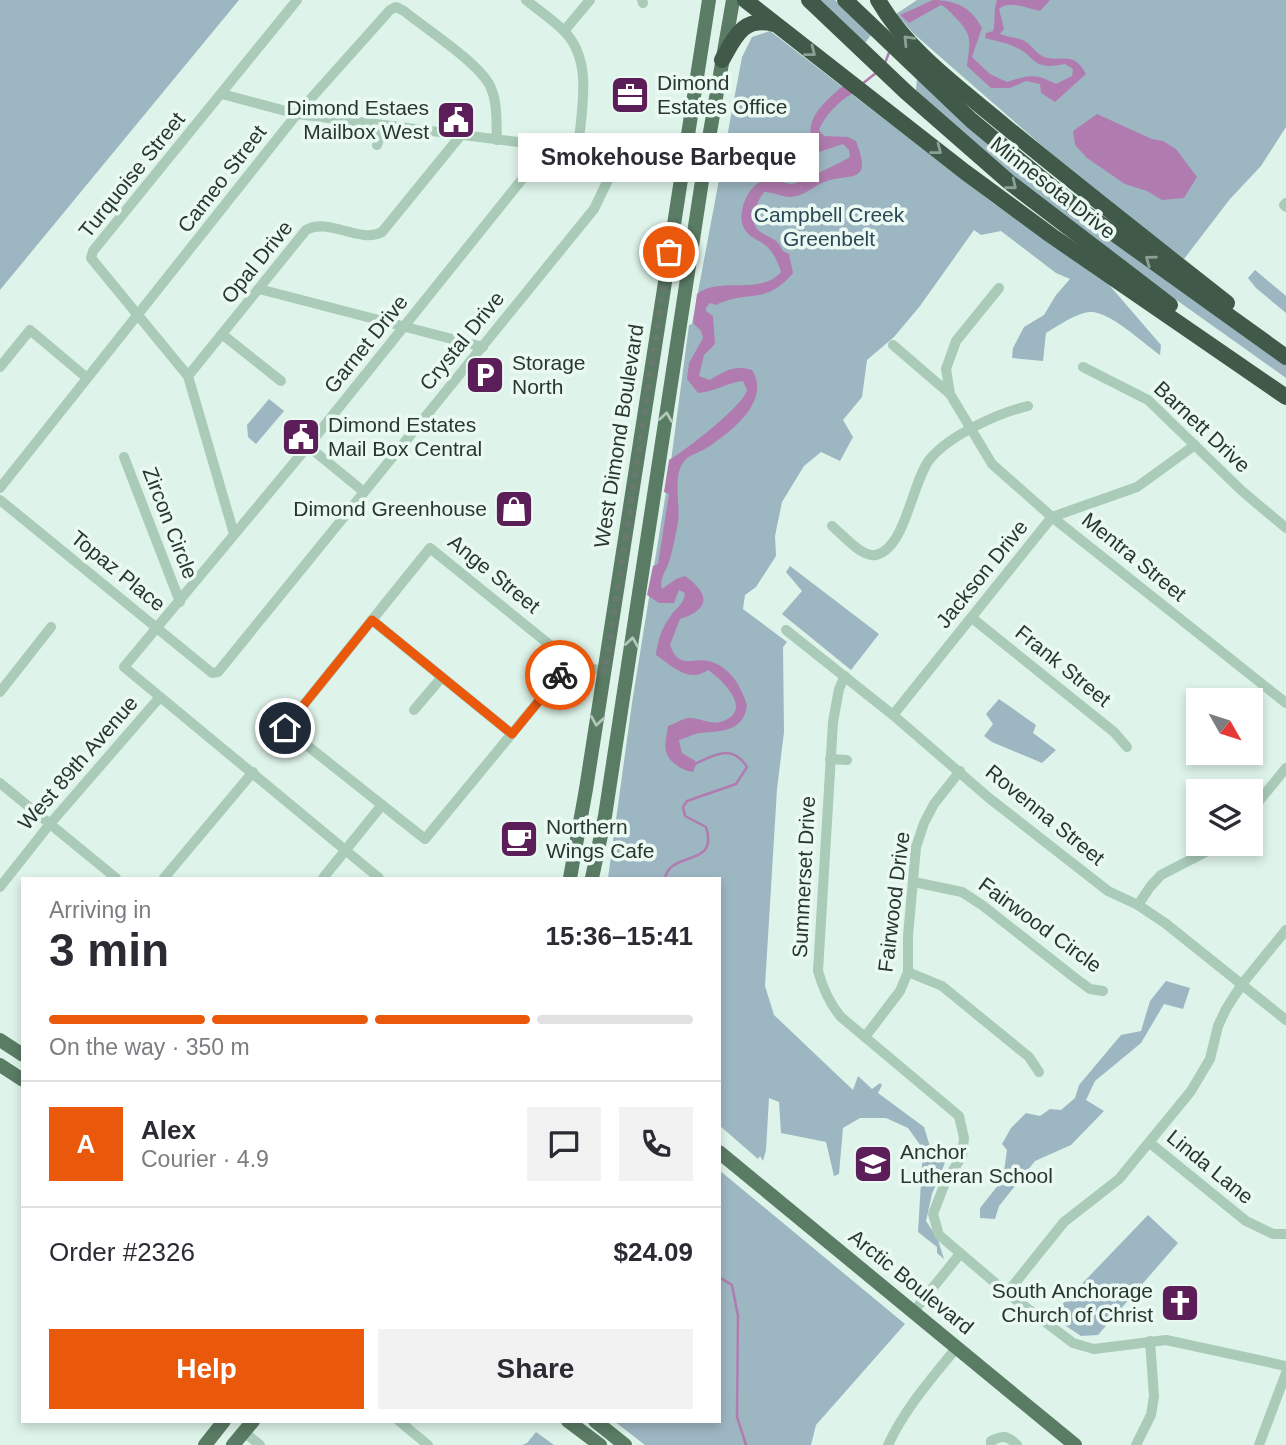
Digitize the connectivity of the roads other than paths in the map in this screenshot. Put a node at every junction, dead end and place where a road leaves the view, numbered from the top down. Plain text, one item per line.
1 (297, 0) edge
2 (526, 0) edge
3 (590, 0) edge
4 (709, 0) edge
5 (733, 0) edge
6 (744, 0) edge
7 (809, 0) edge
8 (845, 0) edge
9 (882, 7) edge
10 (776, 25) junction
11 (565, 31) junction
12 (722, 60) junction
13 (927, 69) junction
14 (222, 94) junction
15 (297, 114) junction
16 (384, 125) junction
17 (461, 135) junction
18 (498, 140) junction
19 (377, 145) dead end
20 (548, 147) junction
21 (578, 150) junction
22 (622, 151) junction
23 (683, 158) junction
24 (689, 266) junction
25 (999, 288) dead end
26 (260, 289) junction
27 (138, 315) junction
28 (405, 327) junction
29 (223, 335) junction
30 (893, 345) dead end
31 (483, 346) junction
32 (1286, 351) edge
33 (1286, 357) edge
34 (0, 367) edge
35 (1083, 367) dead end
36 (188, 376) junction
37 (87, 378) junction
38 (281, 381) dead end
39 (950, 394) junction
40 (1286, 395) edge
41 (1028, 406) dead end
42 (971, 429) junction
43 (1195, 445) junction
44 (309, 446) junction
45 (124, 457) dead end
46 (0, 488) edge
47 (363, 492) junction
48 (0, 499) edge
49 (1052, 517) junction
50 (832, 526) dead end
51 (1286, 528) edge
52 (234, 534) junction
53 (180, 602) junction
54 (972, 618) junction
55 (372, 620) junction
56 (51, 628) dead end
57 (157, 628) junction
58 (786, 630) dead end
59 (571, 662) junction
60 (605, 672) junction
61 (212, 673) joint
62 (845, 676) junction
63 (442, 677) junction
64 (0, 692) edge
65 (160, 697) junction
66 (1286, 703) edge
67 (414, 710) dead end
68 (893, 715) junction
69 (512, 734) junction
70 (1128, 747) dead end
71 (830, 759) junction
72 (847, 760) dead end
73 (1286, 768) edge
74 (960, 771) junction
75 (253, 772) junction
76 (0, 783) edge
77 (1263, 795) edge
78 (382, 806) junction
79 (49, 825) junction
80 (345, 851) junction
81 (1198, 856) edge
82 (115, 877) edge
83 (165, 877) edge
84 (324, 877) edge
85 (378, 877) edge
86 (570, 877) edge
87 (593, 877) edge
88 (914, 882) junction
89 (0, 887) edge
90 (1138, 905) junction
91 (1286, 930) edge
92 (908, 972) junction
93 (1242, 984) junction
94 (1103, 991) dead end
95 (1286, 1020) edge
96 (865, 1037) junction
97 (0, 1040) edge
98 (21, 1054) edge
99 (0, 1065) edge
100 (1039, 1072) dead end
101 (21, 1079) edge
102 (1150, 1143) junction
103 (721, 1154) edge
104 (1286, 1234) edge
105 (960, 1254) junction
106 (1007, 1293) junction
107 (914, 1311) junction
108 (1150, 1341) junction
109 (957, 1347) junction
110 (1286, 1366) edge
111 (1286, 1373) edge
112 (222, 1423) edge
113 (401, 1423) edge
114 (571, 1423) edge
115 (598, 1423) edge
116 (248, 1427) edge
117 (205, 1445) edge
118 (233, 1445) edge
119 (260, 1445) edge
120 (428, 1445) edge
121 (600, 1445) edge
122 (625, 1445) edge
123 (888, 1445) edge
124 (990, 1445) edge
125 (1017, 1445) edge
126 (1075, 1445) edge
127 (1136, 1445) edge
128 (1259, 1445) edge

1 - 14 street, Turquoise Street
2 - 11 street
3 - 11 street
4 - 23 main road, West Dimond Boulevard
5 - 12 main road, West Dimond Boulevard
6 - 10 highway
7 -> 40 highway, Minnesota Drive
8 - 13 highway, Minnesota Drive
13 -> 9 highway
10 - 12 highway
10 -> 40 highway
11 - 21 street
12 - 24 main road, West Dimond Boulevard
13 - 32 highway
33 -> 13 highway, Minnesota Drive
14 - 15 street
14 - 27 street, Turquoise Street
15 - 16 street
15 - 18 street, Cameo Street
15 - 27 street, Cameo Street
16 - 17 street
16 - 19 street
17 - 18 street
17 - 26 street, Opal Drive
18 - 20 street
20 - 21 street
20 - 28 street, Garnet Drive
21 - 22 street
22 - 23 street
22 - 31 street, Crystal Drive
23 - 24 main road
23 - 60 main road, West Dimond Boulevard
87 -> 24 main road, West Dimond Boulevard
25 - 39 street
26 - 28 street
26 - 29 street, Opal Drive
27 - 36 street, Turquoise Street
27 - 37 street, Cameo Street
28 - 31 street
28 - 44 street, Garnet Drive
29 - 36 street, Opal Drive
29 - 38 street
30 - 39 street
31 - 47 street, Crystal Drive
34 - 37 street
35 - 43 street, Barnett Drive
36 - 52 street, Turquoise Street
37 - 46 street, Cameo Street
39 - 42 street, Mentra Street
41 - 42 street
42 - 49 street, Mentra Street
42 - 50 street
43 - 49 street, Jackson Drive
43 - 51 street, Barnett Drive
44 - 47 street
44 - 52 street, Garnet Drive
45 - 53 street, Zircon Circle
47 - 61 street, Crystal Drive
48 - 57 street, Topaz Place
49 - 54 street, Jackson Drive
49 - 66 street, Mentra Street
52 - 53 street, Garnet Drive
53 - 57 street, Garnet Drive
54 - 68 street, Jackson Drive
54 - 70 street, Frank Street
55 - 59 street, Ange Street
55 - 63 street
55 - 78 street
56 - 64 street
57 - 61 street, Topaz Place
57 - 65 street, Garnet Drive
58 - 62 street, Rovenna Street
59 - 60 street, Ange Street
59 - 69 street
60 -> 86 main road, West Dimond Boulevard
62 - 68 street, Rovenna Street
62 - 71 street, Summerset Drive
63 - 67 street
63 - 69 street
65 - 75 street
65 - 79 street, West 89th Avenue
68 - 74 street, Rovenna Street
69 - 78 street
71 - 72 street
71 - 96 street, Summerset Drive
73 - 77 street
74 - 88 street, Fairwood Drive
74 - 90 street, Rovenna Street
75 - 80 street
75 - 83 street
76 - 79 street
78 - 80 street
79 - 82 street
79 - 89 street, West 89th Avenue
80 - 84 street
80 - 85 street
81 - 90 street
88 - 92 street, Fairwood Drive
88 - 94 street, Fairwood Circle
90 - 93 street, Rovenna Street
91 - 93 street
92 - 96 street, Fairwood Drive
92 - 100 street
93 - 95 street, Rovenna Street
93 - 102 street
96 - 105 street, Summerset Drive
97 - 98 main road
99 - 101 main road
102 - 104 street, Linda Lane
102 - 106 street
103 - 107 main road, Arctic Boulevard
105 - 106 street, Summerset Drive
105 - 107 street
106 - 108 street, Summerset Drive
107 - 109 main road, Arctic Boulevard
108 - 110 street, Summerset Drive
108 - 127 street
109 - 123 street
109 - 126 main road, Arctic Boulevard
111 - 128 street
112 - 117 main road
113 - 120 street
114 - 121 main road
115 - 122 main road
116 - 118 main road
116 - 119 street
124 - 125 street

